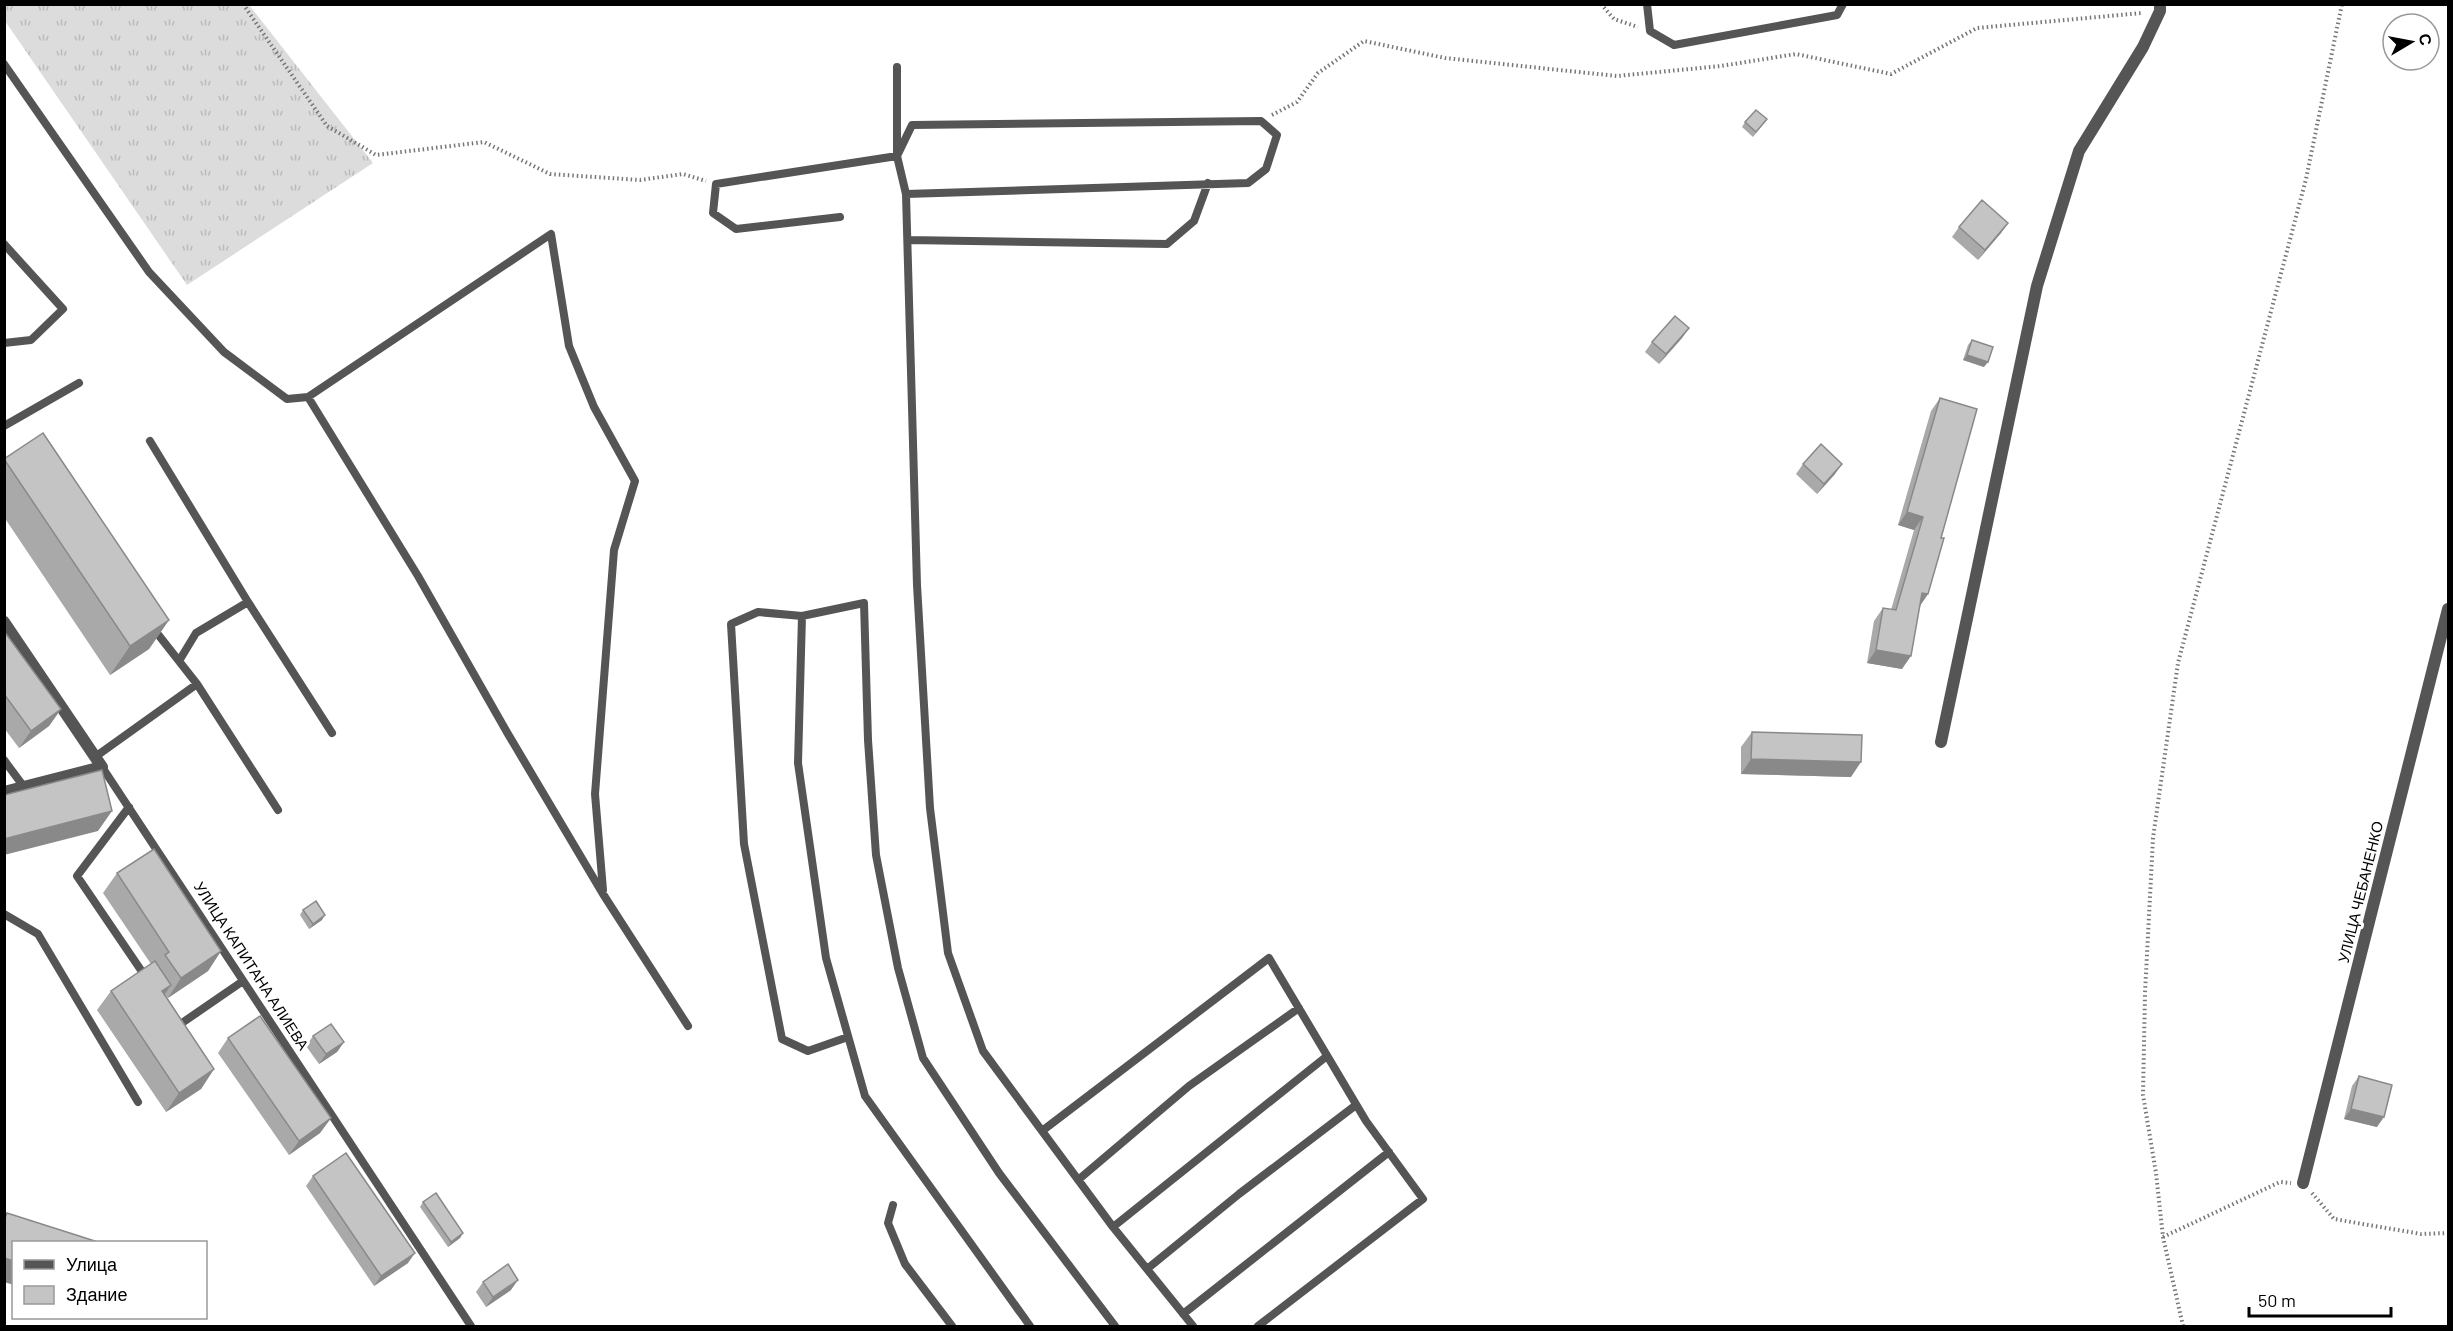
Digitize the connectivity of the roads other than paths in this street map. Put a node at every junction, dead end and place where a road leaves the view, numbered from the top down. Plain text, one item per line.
1 (1647, 4) edge
2 (1843, 4) edge
3 (2160, 8) edge
4 (4, 64) edge
5 (897, 67) dead end
6 (897, 156) junction
7 (1208, 183) junction
8 (906, 194) junction
9 (840, 217) dead end
10 (908, 240) junction
11 (4, 244) edge
12 (4, 343) edge
13 (78, 383) dead end
14 (308, 397) junction
15 (4, 426) edge
16 (150, 441) dead end
17 (248, 602) junction
18 (2448, 609) edge
19 (802, 616) junction
20 (147, 620) edge
21 (4, 622) edge
22 (179, 661) junction
23 (197, 684) junction
24 (332, 733) dead end
25 (1941, 742) dead end
26 (4, 759) edge
27 (99, 762) junction
28 (24, 787) junction
29 (4, 792) edge
30 (129, 807) junction
31 (278, 810) dead end
32 (603, 894) junction
33 (4, 914) edge
34 (243, 981) junction
35 (152, 985) edge
36 (1299, 1008) junction
37 (172, 1015) edge
38 (688, 1026) dead end
39 (848, 1036) junction
40 (1327, 1056) junction
41 (138, 1102) dead end
42 (1356, 1105) junction
43 (1042, 1131) junction
44 (1389, 1152) junction
45 (1078, 1179) junction
46 (2304, 1183) road end
47 (893, 1205) dead end
48 (1113, 1227) junction
49 (1147, 1269) junction
50 (1183, 1314) junction
51 (471, 1326) edge
52 (952, 1326) edge
53 (1030, 1326) edge
54 (1115, 1326) edge
55 (1193, 1326) edge
56 (1258, 1326) edge

1 - 2 lane
3 - 25 street
4 - 14 lane
5 - 6 lane
6 - 7 lane
6 - 8 lane
6 - 9 lane
7 - 8 lane
7 - 10 lane
8 - 10 lane
10 - 43 lane
11 - 12 lane
13 - 15 lane
14 - 32 lane
14 - 32 lane
16 - 17 lane
17 - 22 lane
17 - 24 lane
18 - 46 street, УЛИЦА ЧЕБАНЕНКО
19 - 39 lane
19 - 39 lane
19 - 54 lane
20 - 22 lane
21 - 27 street, УЛИЦА КАПИТАНА АЛИЕВА
22 - 23 lane
23 - 27 lane
23 - 31 lane
26 - 28 lane
27 - 28 street
27 - 30 lane, УЛИЦА КАПИТАНА АЛИЕВА
28 - 29 street
30 - 34 lane, УЛИЦА КАПИТАНА АЛИЕВА
30 - 35 lane
32 - 38 lane
33 - 41 lane
34 - 37 lane
34 - 51 lane, УЛИЦА КАПИТАНА АЛИЕВА
36 - 40 lane
36 - 43 lane
36 - 45 lane
39 - 53 lane
40 - 42 lane
40 - 48 lane
42 - 44 lane
42 - 49 lane
43 - 45 lane
44 - 50 lane
44 - 56 lane
45 - 48 lane
47 - 52 lane
48 - 49 lane
49 - 50 lane
50 - 55 lane

